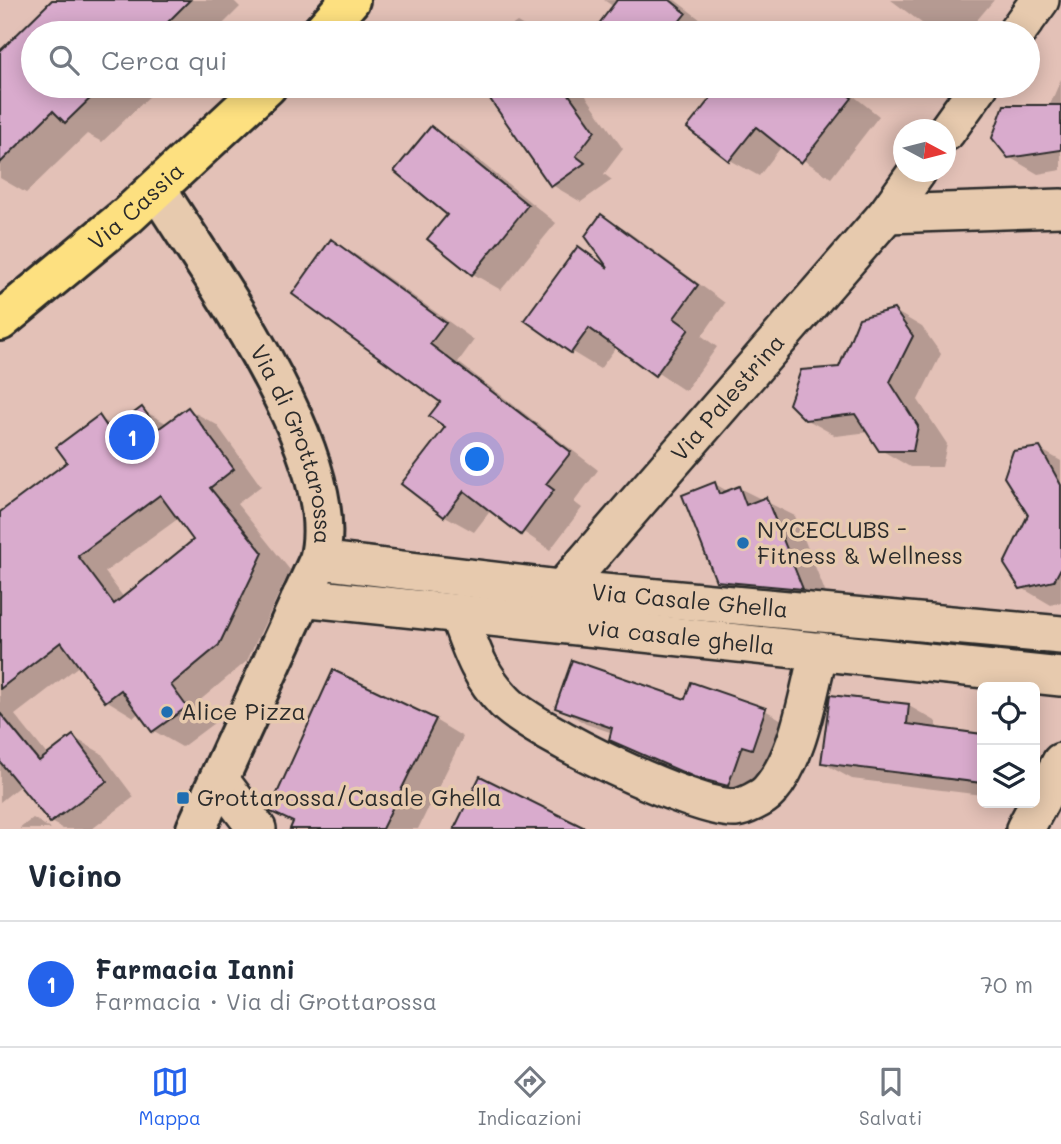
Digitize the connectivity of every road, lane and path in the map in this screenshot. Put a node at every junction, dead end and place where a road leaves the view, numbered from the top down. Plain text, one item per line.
1 (350, 0) edge
2 (1040, 0) edge
3 (332, 21) edge
4 (1025, 21) edge
5 (254, 98) edge
6 (970, 98) edge
7 (955, 119) edge
8 (910, 182) edge
9 (157, 189) junction
10 (1061, 208) edge
11 (887, 214) junction
12 (0, 321) edge
13 (319, 560) junction
14 (560, 589) junction
15 (301, 597) junction
16 (458, 613) junction
17 (536, 621) junction
18 (1061, 635) edge
19 (819, 652) junction
20 (1061, 677) edge
21 (1061, 762) edge
22 (219, 779) junction
23 (196, 829) edge
24 (257, 829) edge
25 (1025, 829) edge

1 - 3 main road
2 - 4 street
5 - 9 main road, Via Cassia
6 - 7 street
8 - 11 street, Via Palestrina
9 - 12 main road, Via Cassia
9 - 13 street, Via di Grottarossa
10 - 11 street
11 - 14 street, Via Palestrina
13 - 14 street, Via Casale Ghella
13 - 15 street, Via di Grottarossa
14 - 17 street, Via Palestrina
14 - 18 street, Via Casale Ghella
15 - 16 street, via casale ghella
15 - 22 street, Via di Grottarossa
16 - 17 street, via casale ghella
16 - 19 street
17 - 19 street, via casale ghella
19 - 20 street, via casale ghella
21 - 25 street
22 - 23 street, Via di Grottarossa
22 - 24 street

